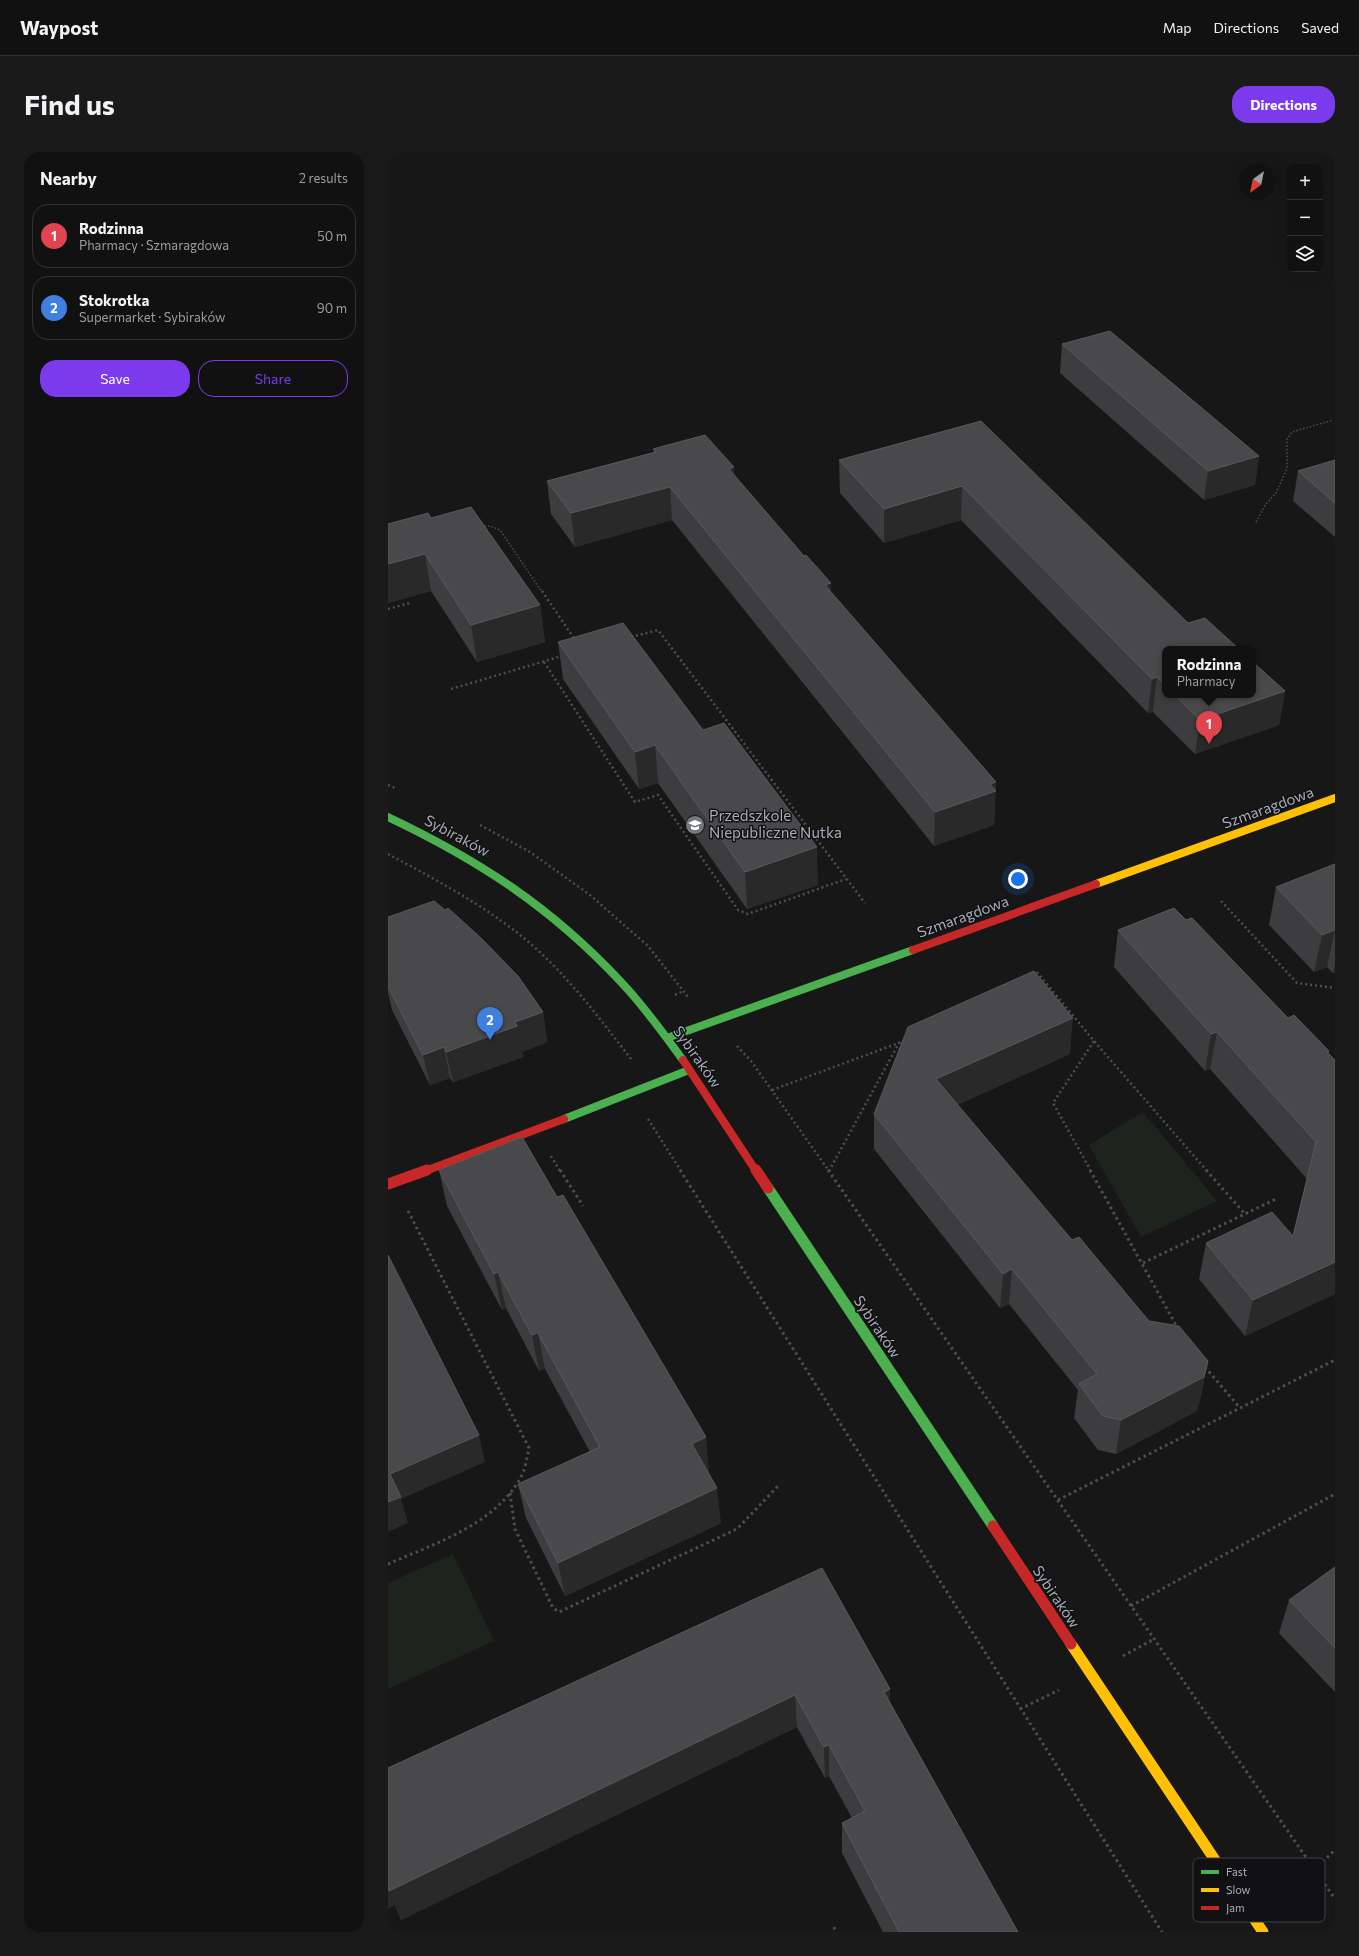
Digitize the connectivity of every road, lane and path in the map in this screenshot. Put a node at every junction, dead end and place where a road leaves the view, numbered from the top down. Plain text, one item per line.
1 (1333, 420) dead end
2 (1256, 522) dead end
3 (474, 528) edge
4 (410, 603) dead end
5 (388, 609) edge
6 (627, 638) edge
7 (579, 644) edge
8 (563, 656) edge
9 (544, 662) junction
10 (451, 689) dead end
11 (1335, 798) edge
12 (388, 817) edge
13 (388, 854) edge
14 (846, 879) junction
15 (1221, 901) dead end
16 (865, 904) dead end
17 (1037, 972) edge
18 (1335, 988) edge
19 (668, 1038) junction
20 (906, 1040) edge
21 (1094, 1042) junction
22 (899, 1043) junction
23 (689, 1070) junction
24 (764, 1078) dead end
25 (648, 1087) junction
26 (772, 1090) junction
27 (632, 1093) junction
28 (830, 1171) junction
29 (388, 1184) edge
30 (1278, 1198) dead end
31 (403, 1202) dead end
32 (1245, 1214) junction
33 (1143, 1263) junction
34 (1180, 1332) edge
35 (1335, 1360) edge
36 (1202, 1363) edge
37 (1240, 1408) junction
38 (778, 1486) dead end
39 (510, 1492) junction
40 (1335, 1494) edge
41 (1058, 1500) junction
42 (388, 1564) edge
43 (1131, 1606) junction
44 (1335, 1850) edge
45 (1214, 1858) edge
46 (1306, 1858) edge
47 (1325, 1860) edge
48 (1325, 1885) edge
49 (1335, 1899) edge
50 (1256, 1922) edge
51 (834, 1927) dead end
52 (836, 1932) edge
53 (1162, 1932) edge
54 (1263, 1932) edge

1 - 2 path
3 - 7 path
4 - 5 path
6 - 14 path
8 - 9 path
9 - 10 path
9 - 14 path
11 - 19 street, Szmaragdowa
12 - 19 street, Sybiraków
13 - 25 path
14 - 16 path
15 - 18 path
17 - 21 path
19 - 23 street, Sybiraków
20 - 22 path
21 - 32 path
21 - 33 path
22 - 26 path
22 - 28 path
23 - 25 street
23 - 45 street, Sybiraków
24 - 26 path
25 - 27 street
26 - 28 path
27 - 29 street
27 - 53 path
28 - 41 path
30 - 32 path
31 - 39 path
32 - 33 path
33 - 34 path
35 - 37 path
36 - 37 path
37 - 41 path
38 - 39 path
39 - 42 path
40 - 43 path
41 - 43 path
43 - 46 path
44 - 47 path
48 - 49 path
50 - 54 street, Sybiraków
51 - 52 path

